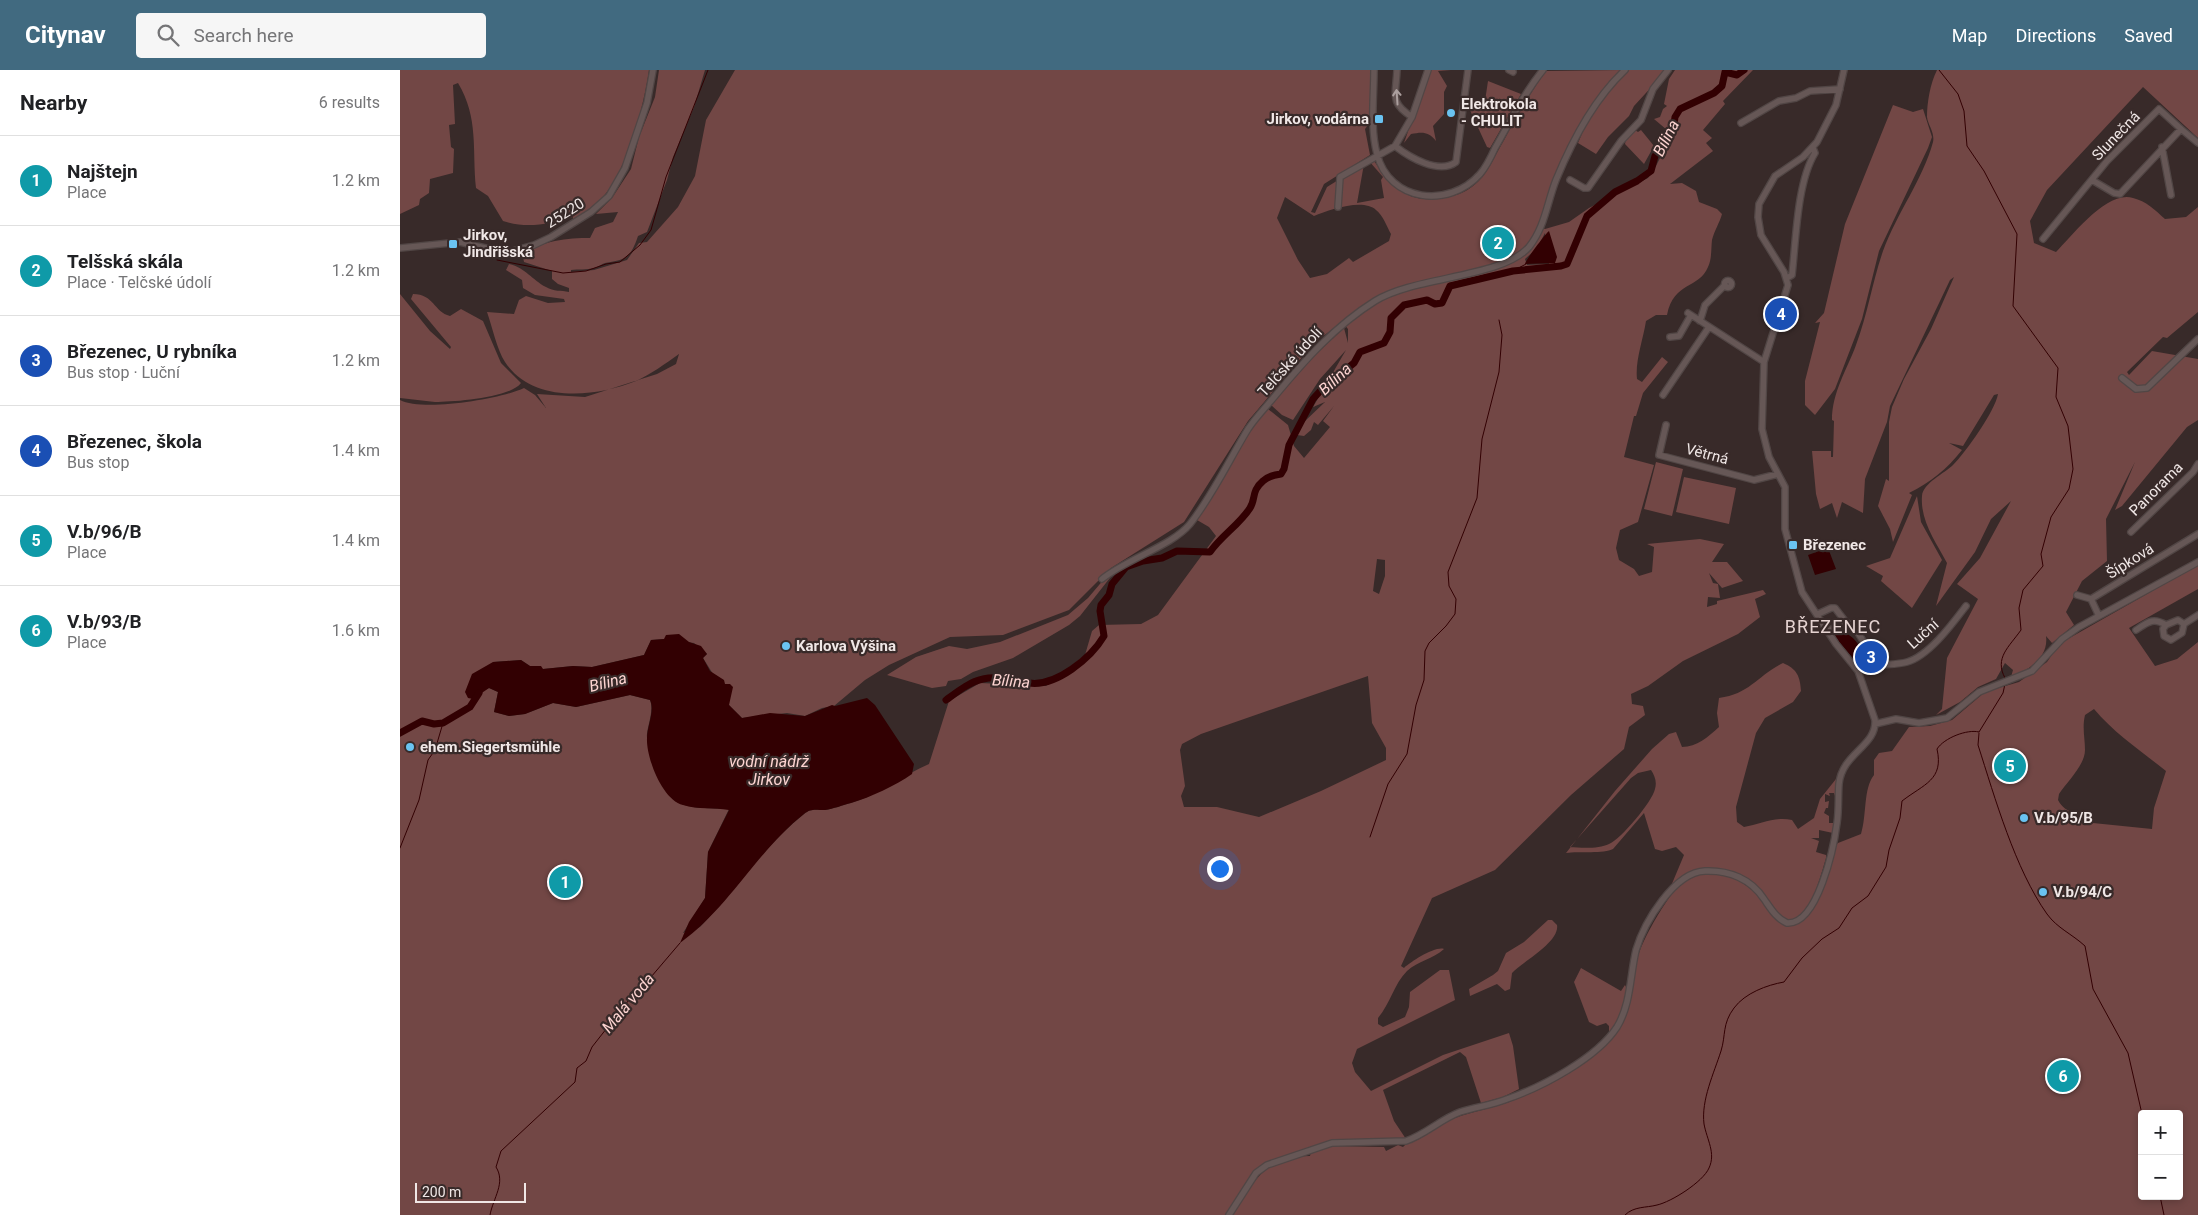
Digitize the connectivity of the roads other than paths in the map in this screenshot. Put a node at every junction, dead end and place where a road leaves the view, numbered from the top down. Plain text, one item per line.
1 (653, 70) edge
2 (1374, 70) edge
3 (1398, 70) edge
4 (1428, 70) edge
5 (1468, 70) edge
6 (1543, 70) edge
7 (1625, 70) edge
8 (1668, 70) edge
9 (1844, 70) edge
10 (1840, 89) junction
11 (1412, 117) junction
12 (1741, 123) dead end
13 (2181, 129) junction
14 (2198, 143) edge
15 (1395, 146) junction
16 (2162, 147) junction
17 (1813, 148) junction
18 (1377, 154) junction
19 (1570, 180) dead end
20 (2092, 180) junction
21 (2171, 195) dead end
22 (1338, 207) dead end
23 (2044, 239) dead end
24 (400, 248) edge
25 (1787, 278) junction
26 (1725, 285) dead end
27 (1700, 321) junction
28 (1709, 327) junction
29 (1670, 337) dead end
30 (2198, 339) edge
31 (1764, 362) junction
32 (2122, 378) dead end
33 (1664, 395) dead end
34 (1666, 425) dead end
35 (2198, 464) edge
36 (1778, 474) junction
37 (2131, 532) dead end
38 (2198, 534) edge
39 (2198, 562) edge
40 (1102, 579) dead end
41 (2077, 595) dead end
42 (2092, 599) junction
43 (1966, 606) dead end
44 (1818, 614) junction
45 (2198, 615) edge
46 (2099, 616) junction
47 (1845, 621) junction
48 (2184, 624) junction
49 (2166, 625) junction
50 (2136, 630) dead end
51 (1829, 631) junction
52 (1861, 669) junction
53 (1875, 724) junction
54 (1229, 1215) edge

1 - 24 street, 25220
2 - 18 street
11 -> 3 street
4 - 11 street
5 - 15 street
6 - 18 street
7 - 40 street, Telčské údolí
8 - 19 street
9 - 10 street
10 - 12 street
10 - 17 street
11 - 15 street
13 - 14 street, Slunečná
13 - 16 street, Slunečná
13 - 20 street, Slunečná
15 - 18 street
16 - 20 street, Slunečná
16 - 21 street
17 - 25 street
17 - 25 street
18 - 22 street
20 - 23 street, Slunečná
25 - 31 street
26 - 27 street
27 - 28 street
27 - 29 street
28 - 31 street
28 - 33 street
30 - 32 street
31 - 36 street
34 - 36 street, Větrná
35 - 37 street, Panorama
36 - 44 street
38 - 42 street, Šípková
39 - 46 street
41 - 42 street
42 - 46 street
43 - 52 street, Luční
44 - 47 street
44 - 51 street
45 - 48 street
46 - 53 street
47 - 51 street
47 - 52 street
48 - 49 street
48 - 49 street
49 - 50 street
51 - 52 street
52 - 53 street
53 - 54 street

